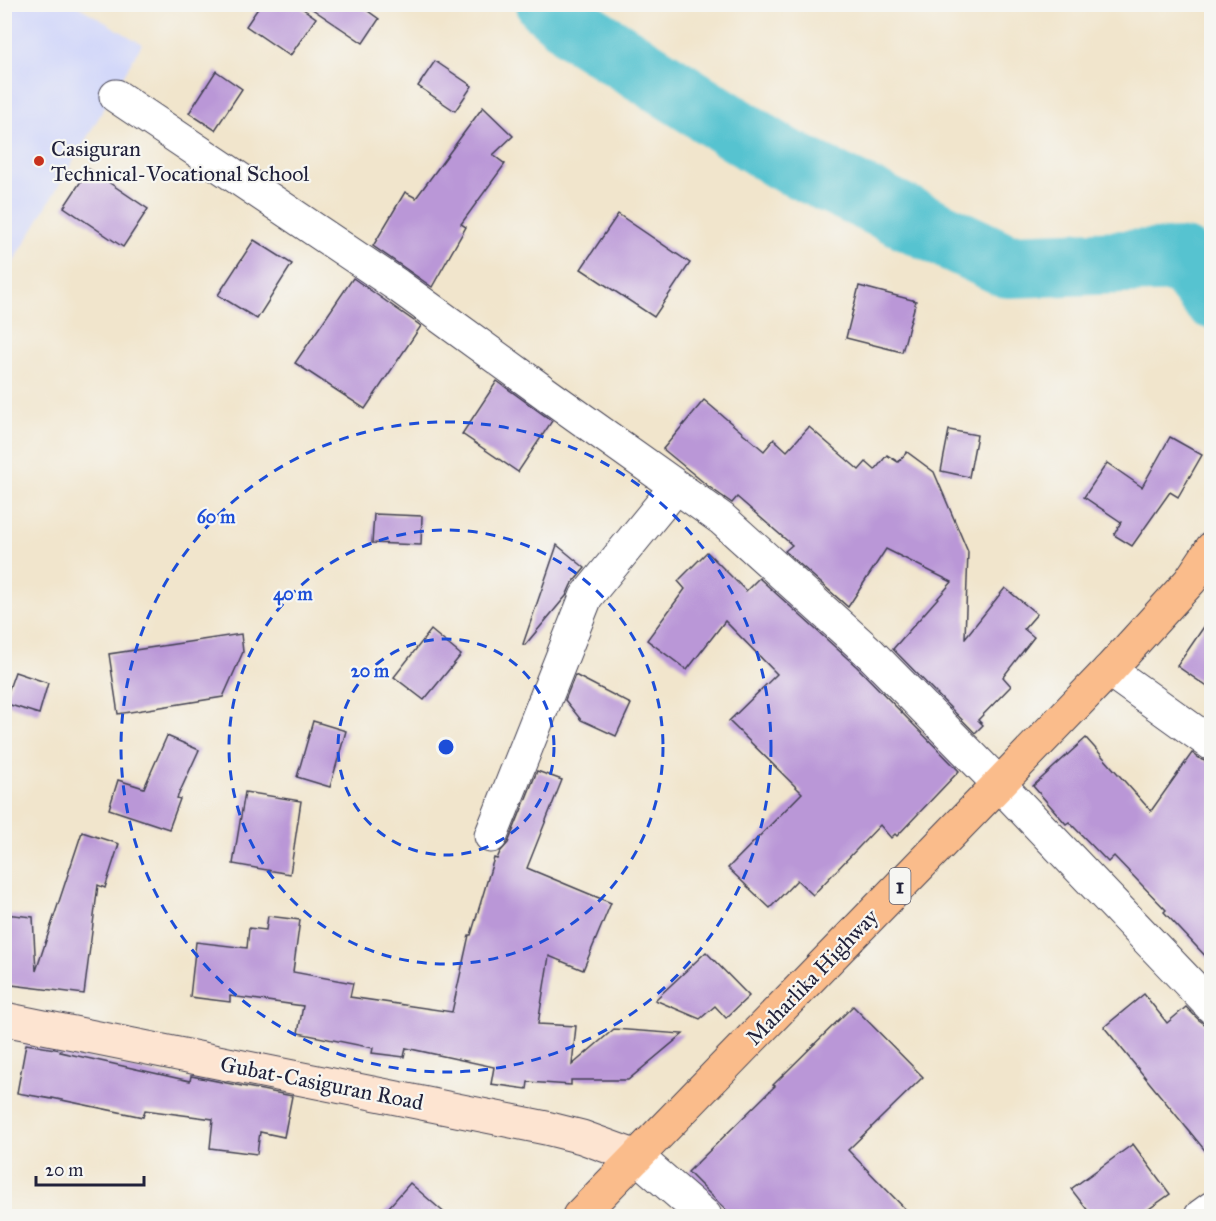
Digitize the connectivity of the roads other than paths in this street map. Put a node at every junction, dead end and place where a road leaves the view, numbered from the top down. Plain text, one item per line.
1 (116, 96) dead end
2 (676, 487) junction
3 (1212, 548) edge
4 (1108, 669) junction
5 (1212, 744) edge
6 (999, 784) junction
7 (491, 836) dead end
8 (1212, 1007) edge
9 (4, 1019) edge
10 (637, 1157) junction
11 (1212, 1208) edge
12 (579, 1216) edge
13 (705, 1216) edge
14 (1201, 1216) edge

1 - 2 street
2 - 6 street
2 - 7 street
3 - 4 highway, Maharlika Highway / 1
4 - 5 street
4 - 6 highway, Maharlika Highway / 1
6 - 8 street
6 - 10 highway, Maharlika Highway / 1
9 - 10 main road, Gubat-Casiguran Road
10 - 12 highway, Maharlika Highway / 1
10 - 13 street
11 - 14 street

